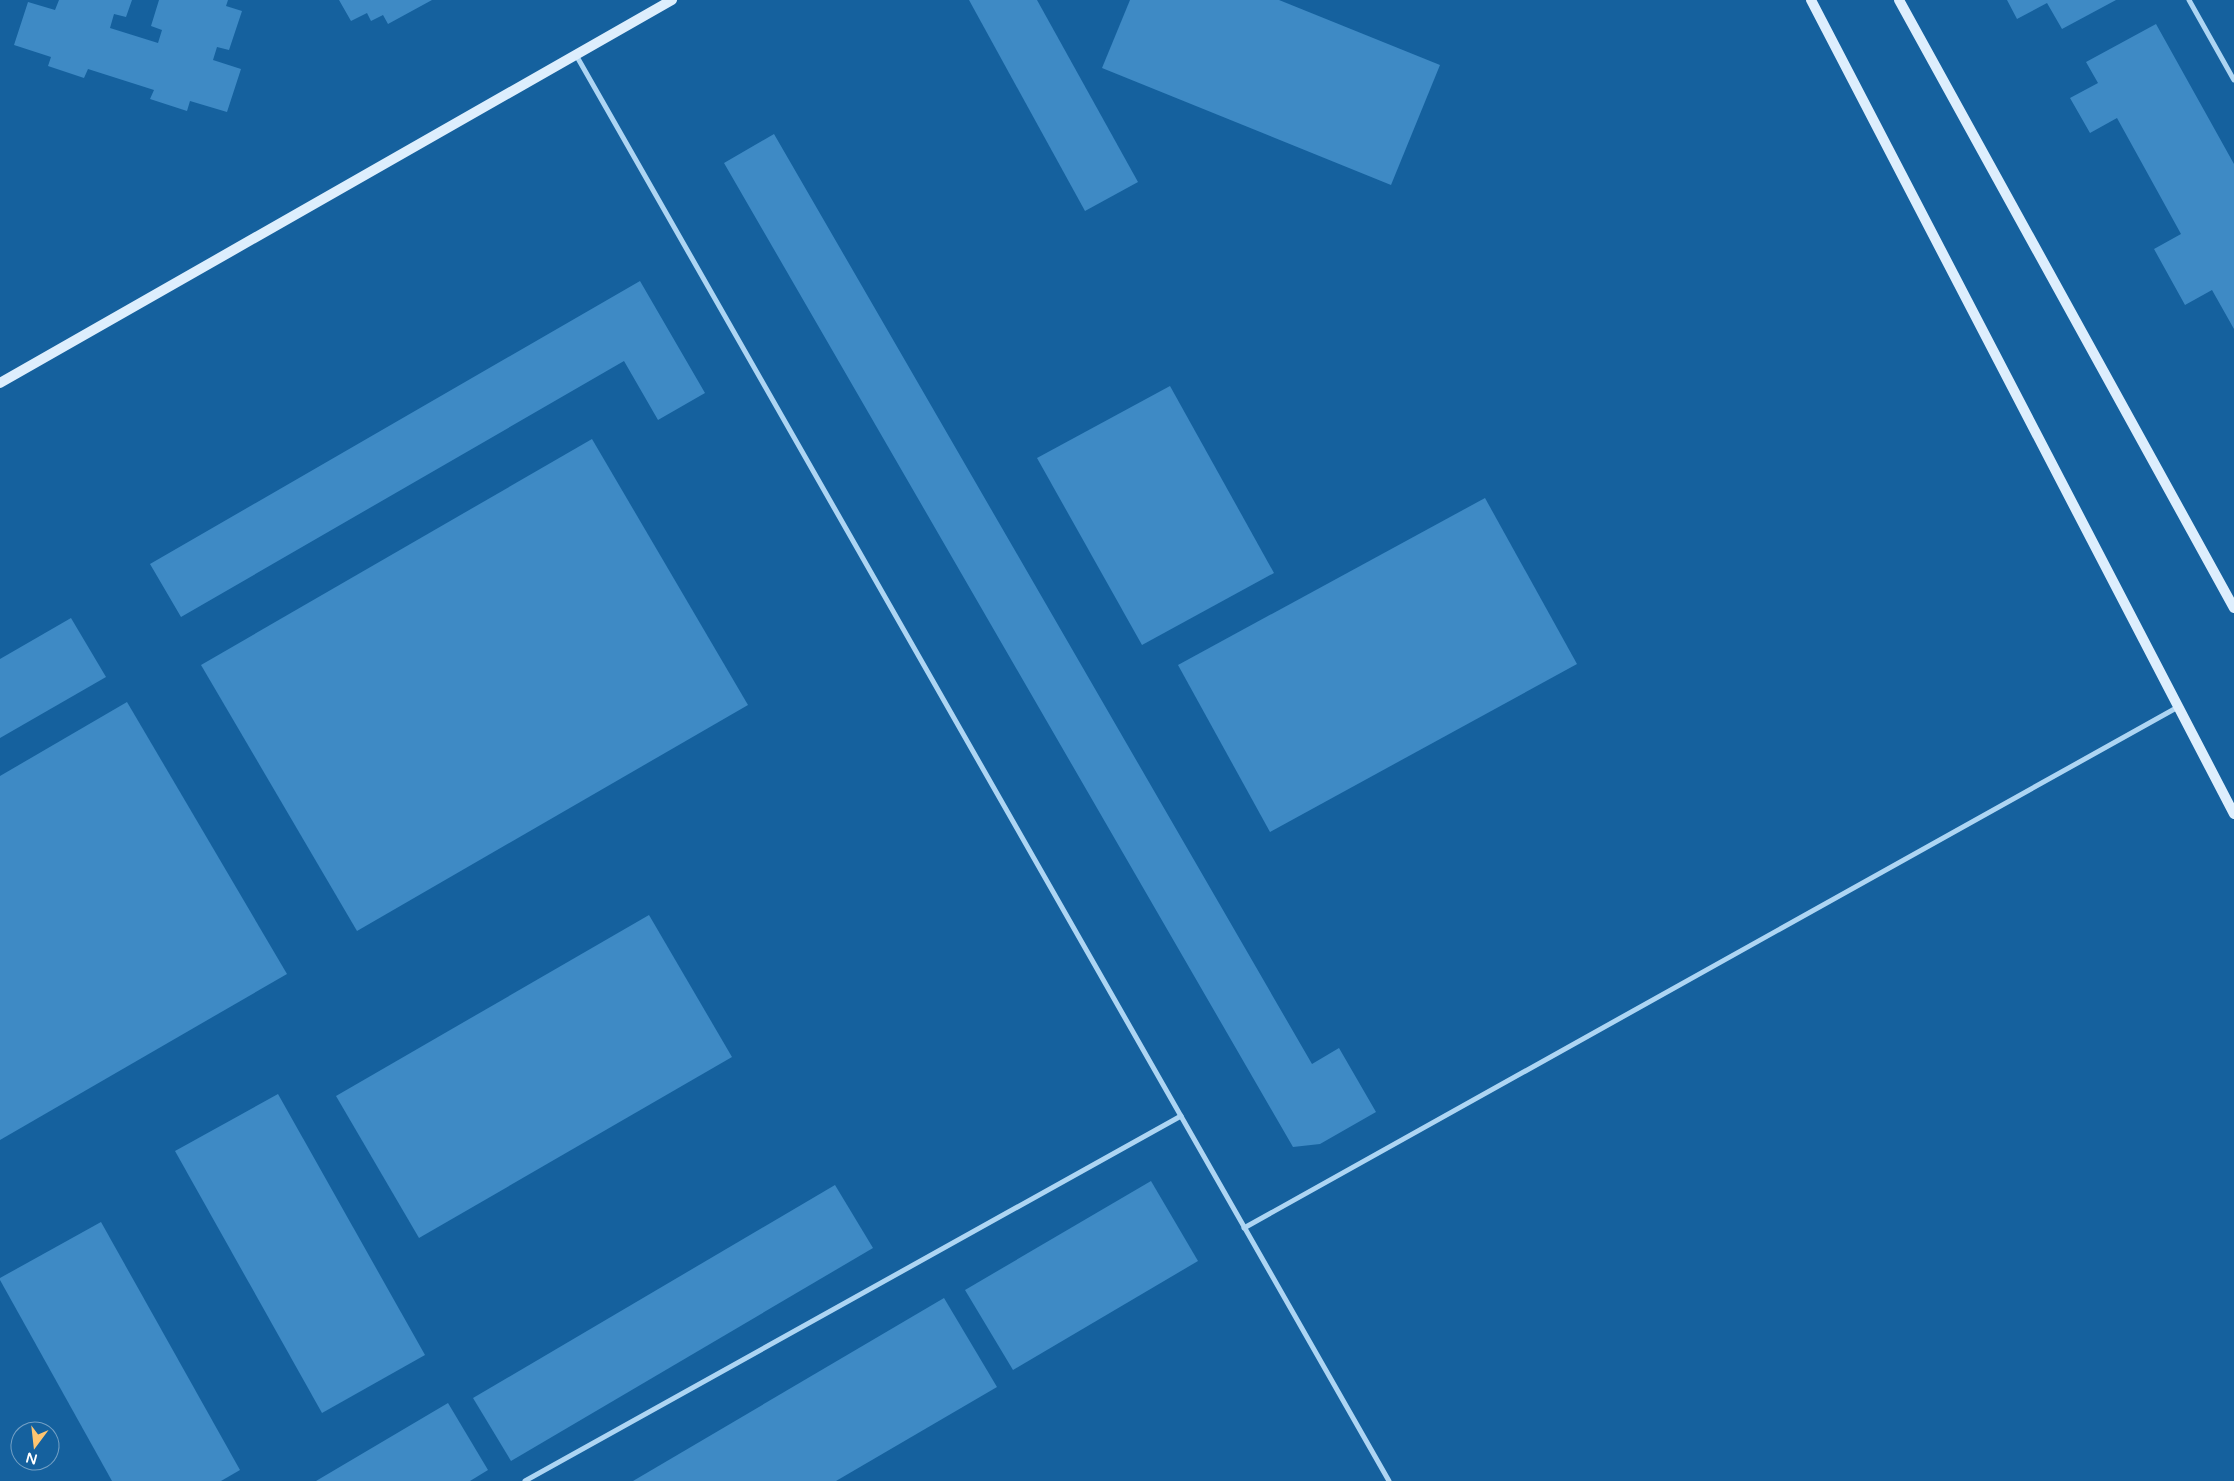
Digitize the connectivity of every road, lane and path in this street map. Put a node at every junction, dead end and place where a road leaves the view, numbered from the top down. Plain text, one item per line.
1 (672, 0) edge
2 (1811, 0) edge
3 (1899, 0) edge
4 (2189, 0) edge
5 (576, 55) junction
6 (2234, 80) edge
7 (0, 383) edge
8 (2234, 608) edge
9 (2178, 708) junction
10 (2234, 814) edge
11 (1181, 1116) junction
12 (1244, 1228) junction
13 (525, 1481) edge
14 (1389, 1481) edge

1 - 5 main road
2 - 9 main road
3 - 8 main road
4 - 6 street
5 - 7 main road
5 - 11 street
9 - 10 main road
9 - 12 street
11 - 12 street
11 - 13 street
12 - 14 street

